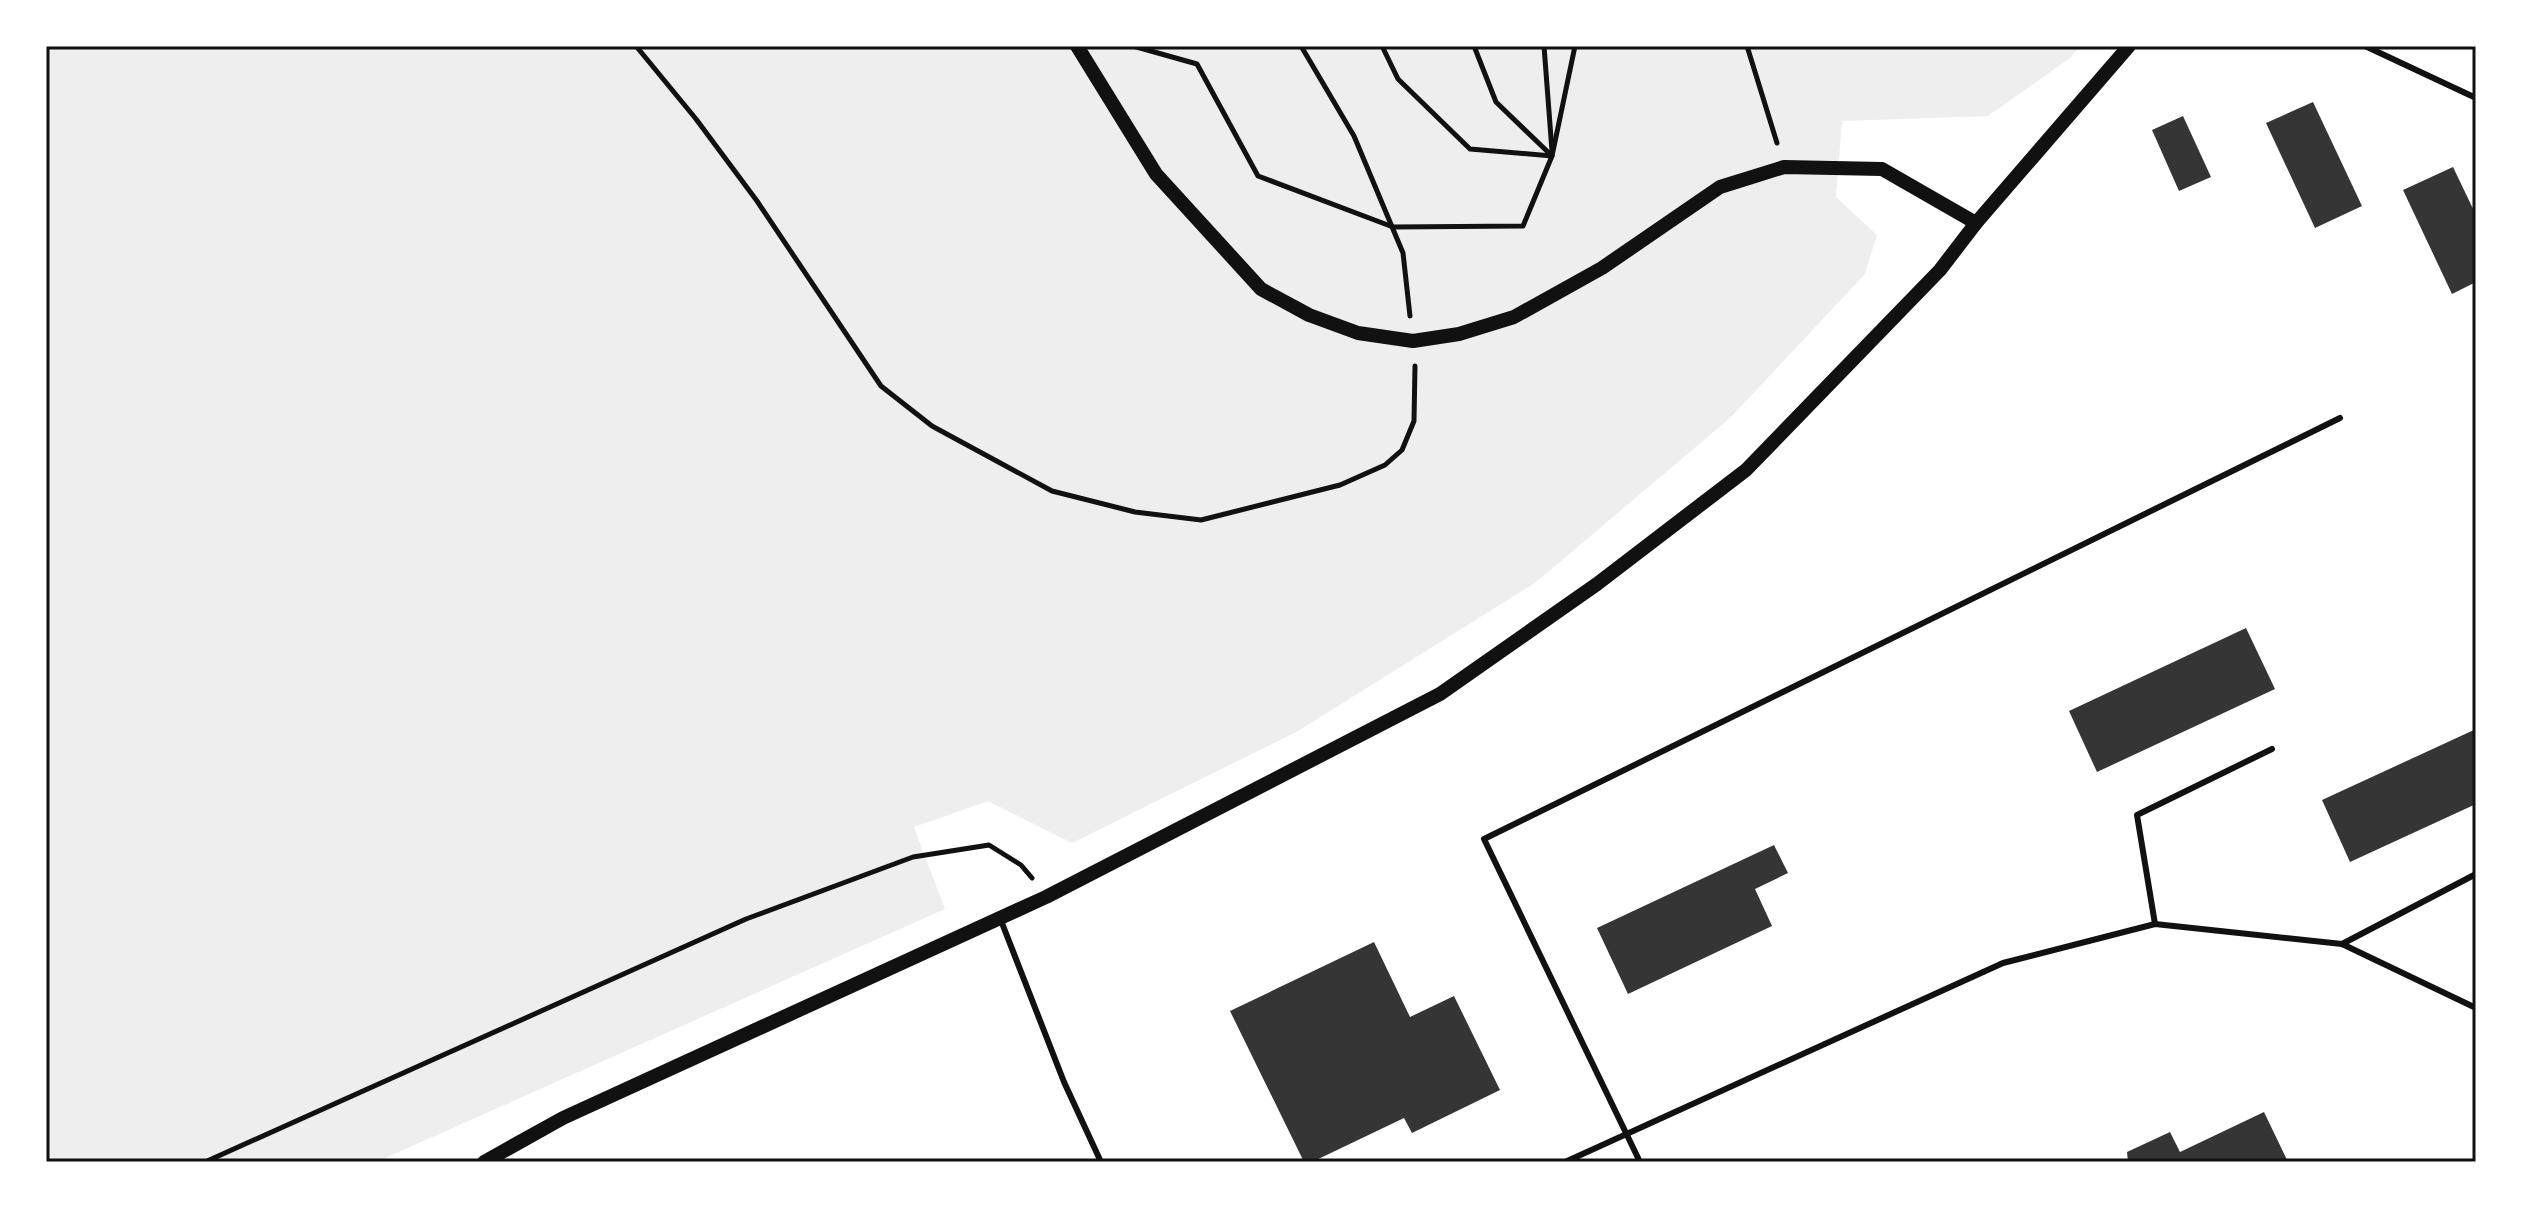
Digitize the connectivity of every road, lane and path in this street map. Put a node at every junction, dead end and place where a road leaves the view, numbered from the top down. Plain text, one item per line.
1 (636, 46) edge
2 (1077, 46) edge
3 (1133, 46) edge
4 (1301, 46) edge
5 (1382, 46) edge
6 (1474, 46) edge
7 (1544, 46) edge
8 (1575, 46) edge
9 (1747, 46) edge
10 (2129, 46) edge
11 (2365, 46) edge
12 (2476, 98) edge
13 (1552, 156) junction
14 (1784, 167) junction
15 (1976, 223) junction
16 (1393, 227) junction
17 (1413, 341) junction
18 (2340, 418) dead end
19 (2272, 749) dead end
20 (2476, 874) edge
21 (1046, 897) junction
22 (1000, 918) junction
23 (2155, 924) junction
24 (2342, 944) junction
25 (2476, 1008) edge
26 (1627, 1134) junction
27 (205, 1162) edge
28 (484, 1162) edge
29 (1101, 1162) edge
30 (1565, 1162) edge
31 (1640, 1162) edge

1 - 17 path
2 - 17 street
3 - 16 path
4 - 16 path
5 - 13 path
6 - 13 path
7 - 13 path
8 - 13 path
9 - 14 path
10 - 15 street
11 - 12 lane
13 - 16 path
14 - 15 street
14 - 17 street
15 - 21 street
16 - 17 path
18 - 26 lane
19 - 23 lane
20 - 24 lane
21 - 22 street
21 - 27 path
22 - 28 street
22 - 29 lane
23 - 24 lane
23 - 26 lane
24 - 25 lane
26 - 30 lane
26 - 31 lane

